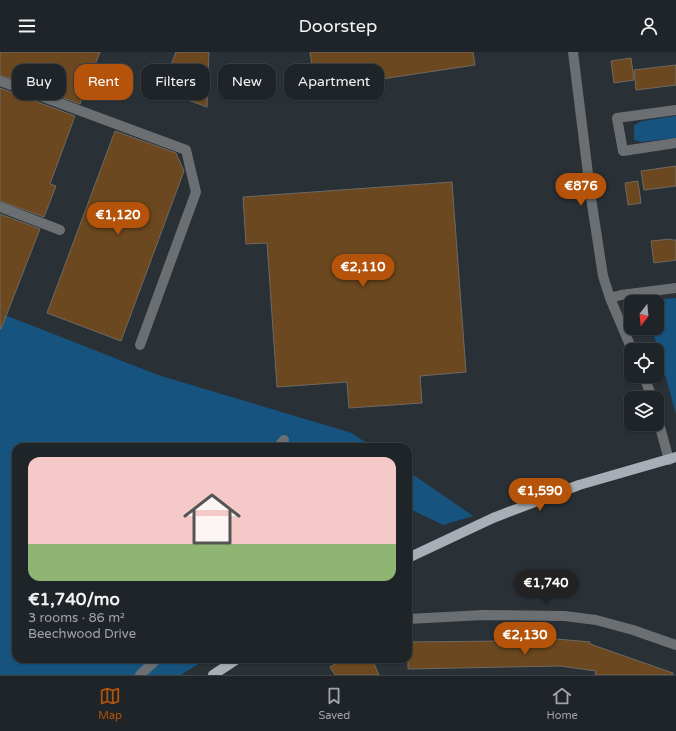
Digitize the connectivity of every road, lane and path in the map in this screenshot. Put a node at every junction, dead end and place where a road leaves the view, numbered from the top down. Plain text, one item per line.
1 (573, 52) edge
2 (0, 81) edge
3 (676, 110) edge
4 (676, 144) edge
5 (0, 207) edge
6 (60, 230) dead end
7 (676, 288) edge
8 (610, 298) junction
9 (629, 343) edge
10 (140, 345) dead end
11 (662, 431) edge
12 (672, 459) edge
13 (412, 556) edge
14 (412, 619) edge
15 (676, 645) edge
16 (153, 663) edge
17 (231, 663) edge
18 (140, 675) edge
19 (213, 675) edge

1 - 8 street
2 - 10 street
3 - 4 street
5 - 6 street
7 - 8 street
8 - 9 street
11 - 12 street
12 - 13 main road
14 - 15 street
16 - 18 street
17 - 19 main road

